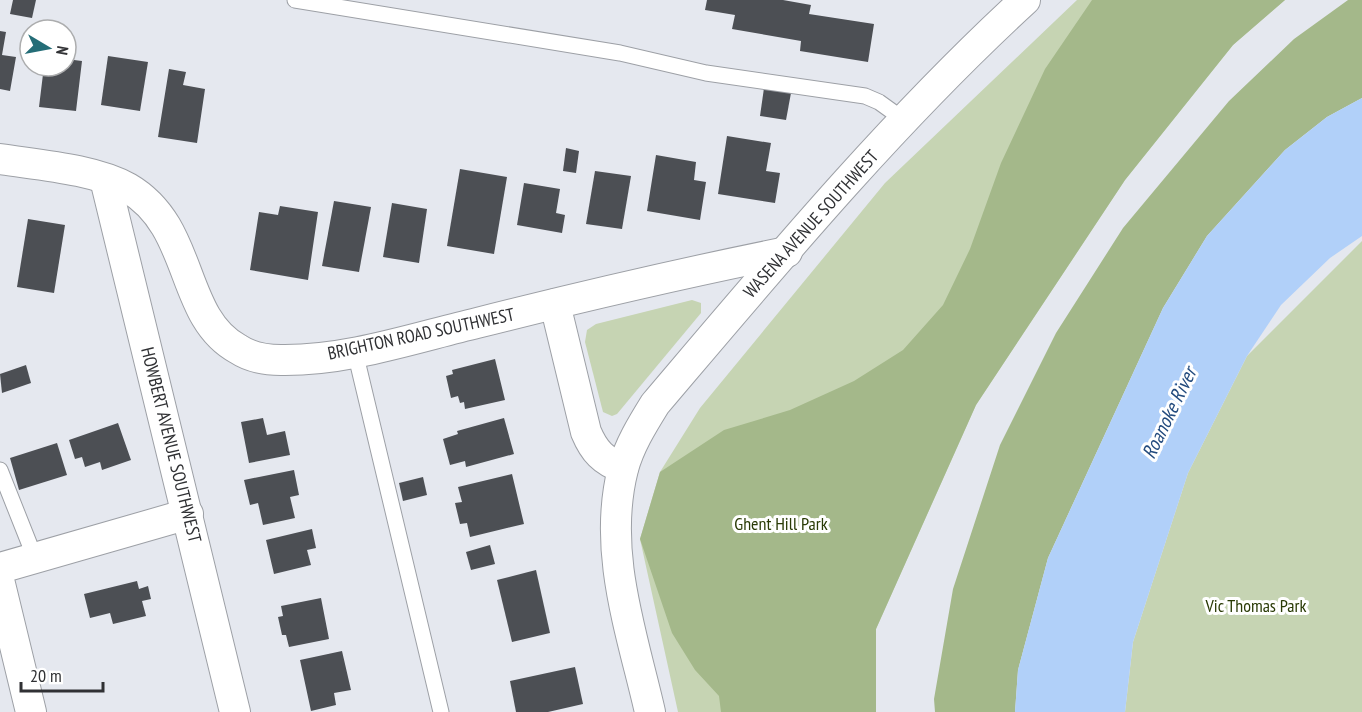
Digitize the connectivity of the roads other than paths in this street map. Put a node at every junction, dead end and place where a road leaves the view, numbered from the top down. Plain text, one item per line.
1 (295, 0) edge
2 (1025, 0) edge
3 (903, 120) junction
4 (0, 159) edge
5 (105, 179) junction
6 (787, 252) junction
7 (555, 304) junction
8 (355, 352) junction
9 (623, 468) junction
10 (0, 470) edge
11 (188, 514) junction
12 (35, 558) junction
13 (0, 568) edge
14 (0, 584) edge
15 (31, 712) edge
16 (235, 712) edge
17 (441, 712) edge
18 (650, 712) edge

1 - 3 lane
2 - 3 street, WASENA AVENUE SOUTHWEST
3 - 6 street, WASENA AVENUE SOUTHWEST
4 - 5 street, BRIGHTON ROAD SOUTHWEST
5 - 8 street, BRIGHTON ROAD SOUTHWEST
5 - 11 street, HOWBERT AVENUE SOUTHWEST
6 - 7 street, BRIGHTON ROAD SOUTHWEST
6 - 9 street, WASENA AVENUE SOUTHWEST
7 - 8 street, BRIGHTON ROAD SOUTHWEST
7 - 9 street
8 - 17 lane
9 - 18 street, WASENA AVENUE SOUTHWEST
10 - 12 lane
11 - 12 street
11 - 16 street, HOWBERT AVENUE SOUTHWEST
12 - 13 street
14 - 15 street

